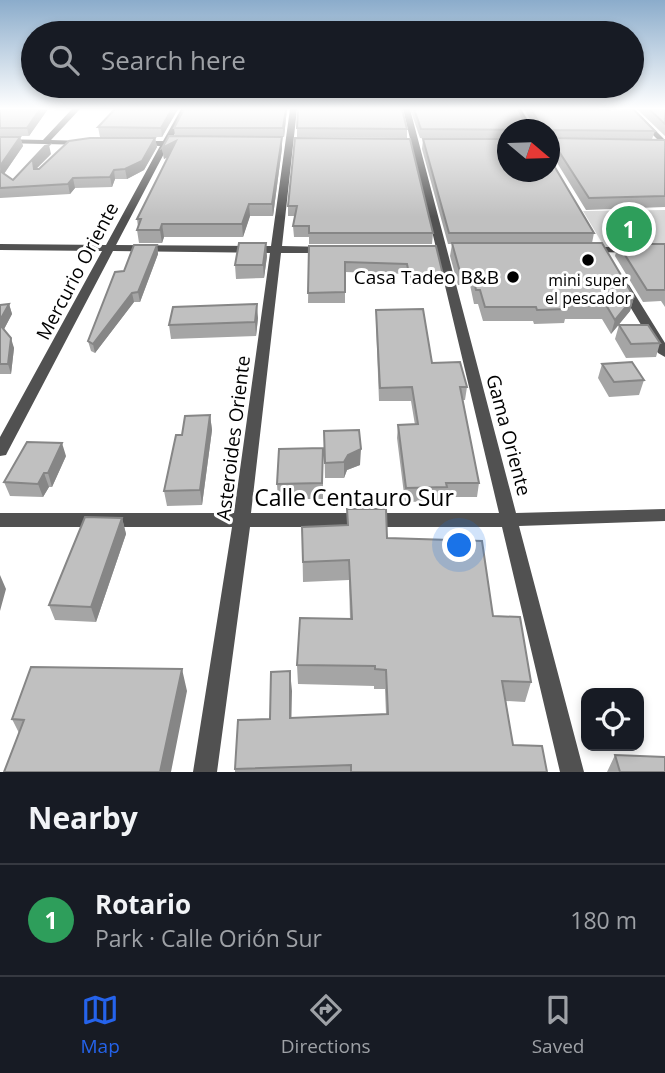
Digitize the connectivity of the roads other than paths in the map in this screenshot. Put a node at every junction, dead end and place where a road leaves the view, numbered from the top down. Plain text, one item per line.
1 (67, 145) edge
2 (166, 145) edge
3 (289, 145) edge
4 (415, 145) edge
5 (63, 150) edge
6 (595, 239) edge
7 (0, 247) edge
8 (108, 249) junction
9 (275, 250) junction
10 (344, 250) edge
11 (575, 250) edge
12 (602, 250) junction
13 (665, 250) edge
14 (609, 261) edge
15 (616, 273) edge
16 (665, 353) edge
17 (0, 451) edge
18 (665, 515) edge
19 (242, 519) junction
20 (0, 520) edge
21 (511, 520) junction
22 (205, 772) edge
23 (572, 772) edge

1 - 5 street
2 - 8 street, Mercurio Oriente
3 - 9 street, Asteroides Oriente
4 - 21 street, Gama Oriente
6 - 12 street
7 - 8 street
8 - 9 street
8 - 17 street, Mercurio Oriente
9 - 10 street
9 - 19 street, Asteroides Oriente
11 - 12 street
12 - 13 street
12 - 14 street
15 - 16 street
18 - 21 street, Calle Centauro Sur
19 - 20 street, Calle Centauro Sur
19 - 21 street, Calle Centauro Sur
19 - 22 street, Asteroides Oriente
21 - 23 street, Gama Oriente

